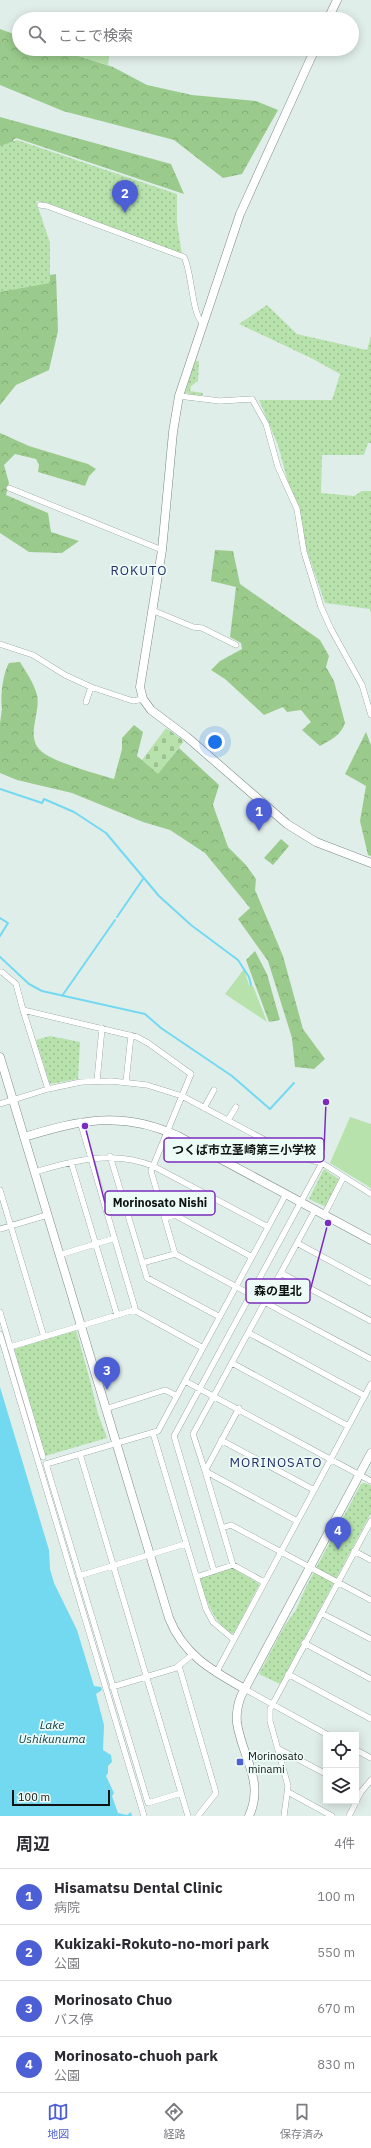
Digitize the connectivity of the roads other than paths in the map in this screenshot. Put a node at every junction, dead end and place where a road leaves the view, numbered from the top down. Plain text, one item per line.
1 (337, 0) edge
2 (331, 12) edge
3 (312, 56) edge
4 (40, 205) dead end
5 (203, 323) junction
6 (180, 396) junction
7 (9, 488) dead end
8 (162, 550) junction
9 (152, 610) junction
10 (0, 644) edge
11 (236, 645) dead end
12 (91, 687) junction
13 (143, 699) junction
14 (86, 702) dead end
15 (371, 715) edge
16 (371, 863) edge
17 (0, 972) edge
18 (23, 1010) junction
19 (102, 1028) junction
20 (131, 1035) junction
21 (0, 1058) edge
22 (97, 1081) junction
23 (126, 1082) junction
24 (48, 1089) junction
25 (214, 1090) dead end
26 (182, 1096) junction
27 (13, 1100) junction
28 (0, 1104) edge
29 (236, 1106) dead end
30 (204, 1108) junction
31 (228, 1120) junction
32 (80, 1121) junction
33 (167, 1131) junction
34 (24, 1137) junction
35 (110, 1156) junction
36 (90, 1158) junction
37 (71, 1162) junction
38 (322, 1163) junction
39 (153, 1166) junction
40 (35, 1172) junction
41 (343, 1178) junction
42 (0, 1190) edge
43 (286, 1194) junction
44 (371, 1194) edge
45 (300, 1202) junction
46 (315, 1210) junction
47 (47, 1215) junction
48 (324, 1215) junction
49 (165, 1218) junction
50 (11, 1226) junction
51 (268, 1227) junction
52 (0, 1229) edge
53 (115, 1238) junction
54 (371, 1240) edge
55 (297, 1243) junction
56 (96, 1244) junction
57 (175, 1254) junction
58 (60, 1255) junction
59 (252, 1257) junction
60 (142, 1263) junction
61 (281, 1273) junction
62 (371, 1283) edge
63 (236, 1286) junction
64 (250, 1294) junction
65 (265, 1302) junction
66 (134, 1310) junction
67 (0, 1312) edge
68 (117, 1315) junction
69 (220, 1317) junction
70 (371, 1321) edge
71 (81, 1326) junction
72 (249, 1333) junction
73 (0, 1334) edge
74 (44, 1337) junction
75 (10, 1347) junction
76 (203, 1348) junction
77 (371, 1359) edge
78 (232, 1363) junction
79 (185, 1381) junction
80 (371, 1384) edge
81 (200, 1387) junction
82 (214, 1395) junction
83 (177, 1396) junction
84 (365, 1396) junction
85 (105, 1408) junction
86 (239, 1408) junction
87 (348, 1426) junction
88 (153, 1433) junction
89 (222, 1440) junction
90 (116, 1443) junction
91 (371, 1453) edge
92 (80, 1454) junction
93 (43, 1457) dead end
94 (332, 1458) junction
95 (205, 1471) junction
96 (359, 1474) junction
97 (371, 1481) edge
98 (314, 1490) junction
99 (371, 1520) edge
100 (298, 1521) junction
101 (222, 1528) junction
102 (186, 1544) junction
103 (354, 1551) junction
104 (281, 1552) junction
105 (149, 1555) junction
106 (371, 1560) edge
107 (233, 1565) junction
108 (113, 1566) junction
109 (309, 1567) junction
110 (214, 1571) junction
111 (79, 1576) junction
112 (196, 1577) junction
113 (264, 1582) junction
114 (338, 1582) junction
115 (371, 1600) edge
116 (321, 1613) junction
117 (233, 1640) junction
118 (371, 1640) edge
119 (304, 1643) junction
120 (192, 1655) junction
121 (179, 1666) junction
122 (216, 1673) junction
123 (288, 1674) junction
124 (146, 1677) junction
125 (371, 1679) edge
126 (112, 1687) junction
127 (243, 1688) junction
128 (272, 1704) junction
129 (371, 1719) edge
130 (323, 1732) edge
131 (277, 1748) junction
132 (359, 1752) edge
133 (371, 1758) edge
134 (323, 1772) edge
135 (371, 1780) edge
136 (359, 1790) edge
137 (288, 1792) junction
138 (181, 1793) junction
139 (353, 1804) edge
140 (144, 1816) edge
141 (188, 1816) edge
142 (198, 1816) edge
143 (249, 1816) edge
144 (284, 1816) edge
145 (332, 1816) edge
146 (349, 1816) edge

1 - 2 street
3 - 5 street
4 - 5 street
5 - 6 street
6 - 8 street
6 - 15 street
7 - 8 street
8 - 9 street
9 - 11 street
9 - 13 street
10 - 12 street
12 - 13 street
12 - 14 street
13 - 16 street
17 - 18 street
18 - 19 street
18 - 24 street
19 - 20 street
19 - 22 street
20 - 23 street
20 - 26 street
21 - 27 street
22 - 23 street
22 - 24 street
23 - 26 street
24 - 27 street
25 - 30 street
26 - 30 street
26 - 33 street
27 - 28 street
27 - 34 street
29 - 31 street
30 - 31 street
31 - 38 street
32 - 33 street
32 - 34 street
32 - 36 street
33 - 39 street
33 - 43 street
34 - 40 street
35 - 36 street
35 - 39 street
35 - 60 street
36 - 37 street
36 - 53 street
37 - 40 street
37 - 56 street
38 - 41 street
38 - 45 street
39 - 49 street
39 - 51 street
40 - 47 street
41 - 44 street
41 - 48 street
42 - 50 street
43 - 45 street
43 - 51 street
45 - 46 street
45 - 64 street
46 - 48 street
46 - 55 street
47 - 50 street
47 - 58 street
48 - 54 street
49 - 57 street
49 - 59 street
50 - 52 street
50 - 74 street
51 - 59 street
53 - 56 street
53 - 66 street
55 - 61 street
55 - 62 street
56 - 58 street
56 - 68 street
57 - 60 street
57 - 63 street
58 - 71 street
59 - 63 street
60 - 69 street
61 - 65 street
61 - 70 street
63 - 64 street
63 - 69 street
64 - 65 street
64 - 81 street
65 - 72 street
65 - 77 street
66 - 68 street
66 - 76 street
67 - 75 street
68 - 71 street
69 - 76 street
71 - 74 street
71 - 85 street
72 - 78 street
72 - 84 street
73 - 140 street
74 - 75 street
75 - 93 street
76 - 79 street
78 - 82 street
78 - 87 street
79 - 81 street
79 - 83 street
80 - 84 street
81 - 82 street
81 - 110 street
82 - 86 street
82 - 95 street
83 - 85 street
83 - 88 street
84 - 87 street
85 - 90 street
86 - 89 street
86 - 94 street
87 - 94 street
88 - 90 street
88 - 102 street
89 - 95 street
89 - 98 street
90 - 92 street
90 - 105 street
91 - 96 street
92 - 108 street
92 - 111 street
94 - 96 street
94 - 98 street
95 - 100 street
95 - 101 street
96 - 97 street
96 - 109 street
98 - 100 street
99 - 103 street
100 - 104 street
101 - 104 street
101 - 107 street
102 - 105 street
102 - 112 street
103 - 106 street
103 - 114 street
104 - 109 street
104 - 113 street
105 - 108 street
105 - 120 street
107 - 110 street
107 - 113 street
108 - 111 street
108 - 124 street
109 - 114 street
109 - 127 street
110 - 112 street
111 - 126 street
112 - 117 street
113 - 117 street
114 - 115 street
114 - 116 street
116 - 118 street
116 - 119 street
117 - 122 street
119 - 123 street
119 - 125 street
120 - 121 street
120 - 122 street
121 - 124 street
121 - 142 street
122 - 127 street
123 - 128 street
123 - 129 street
124 - 126 street
124 - 138 street
126 - 138 street
127 - 128 street
127 - 143 street
128 - 130 street
128 - 131 street
131 - 134 street
131 - 137 street
132 - 133 street
135 - 136 street
137 - 144 street
137 - 145 street
138 - 141 street
139 - 146 street

